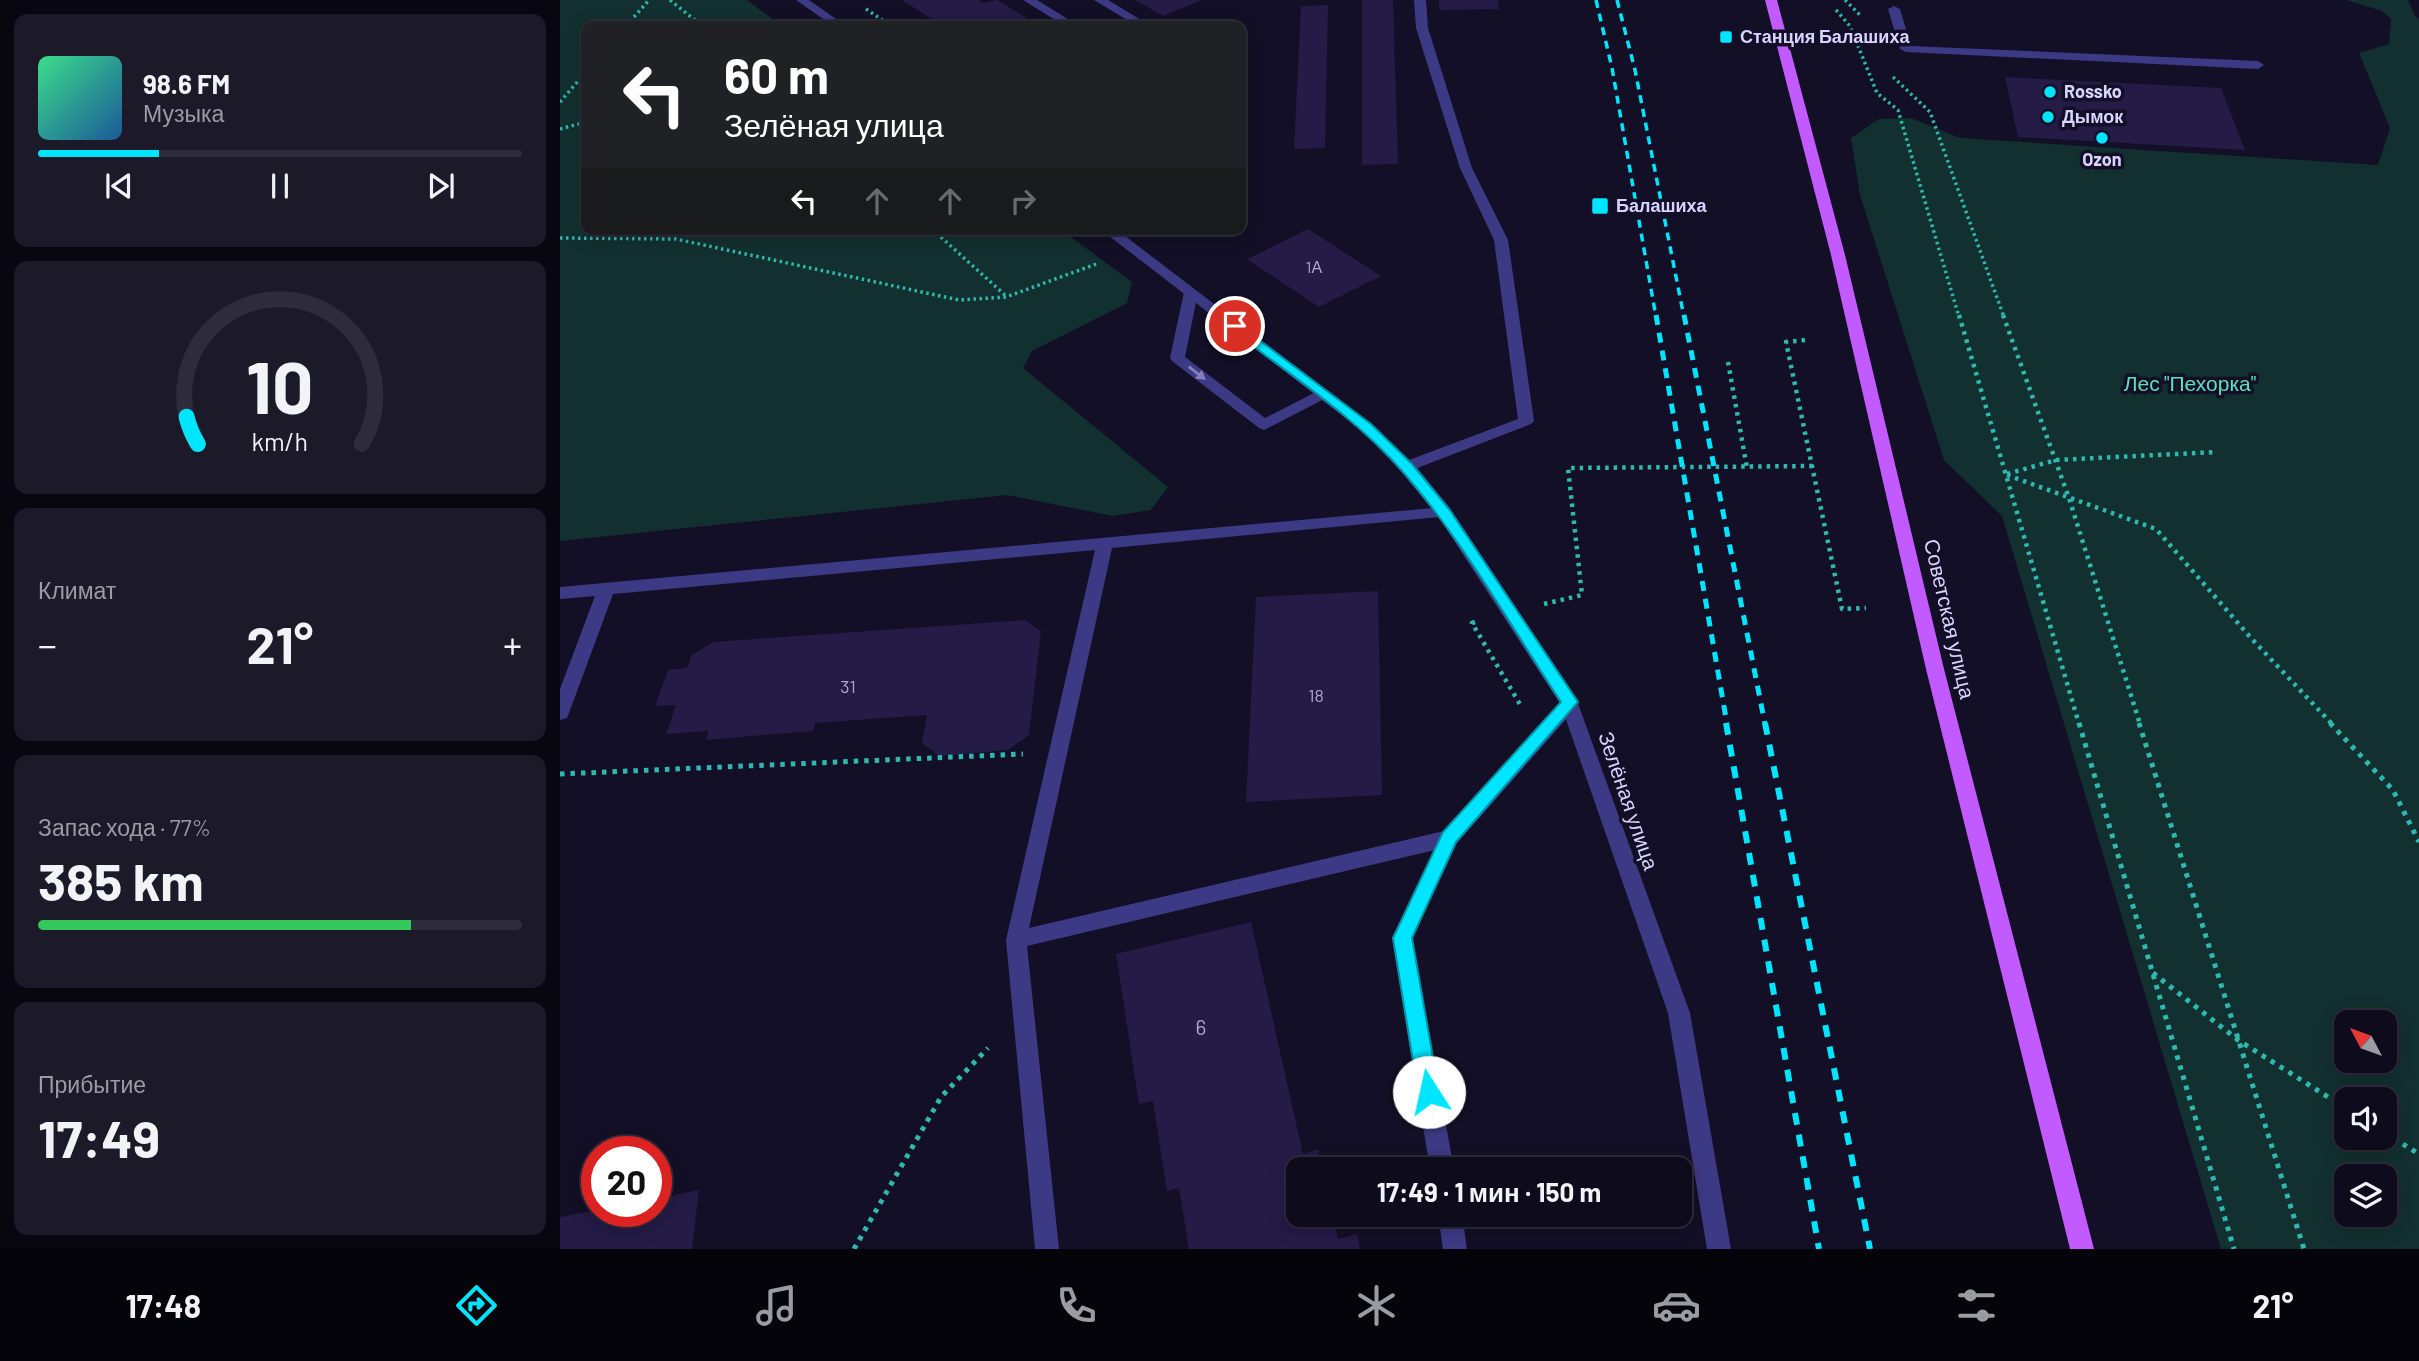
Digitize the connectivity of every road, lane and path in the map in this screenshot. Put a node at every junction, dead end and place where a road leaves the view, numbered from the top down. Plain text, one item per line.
1 (649, 0) edge
2 (670, 0) edge
3 (802, 0) edge
4 (1029, 0) edge
5 (1100, 0) edge
6 (1420, 0) edge
7 (1771, 0) edge
8 (1845, 0) edge
9 (863, 6) dead end
10 (1894, 9) dead end
11 (1836, 10) dead end
12 (630, 21) edge
13 (696, 21) edge
14 (832, 21) edge
15 (884, 21) edge
16 (1063, 21) edge
17 (1136, 21) edge
18 (1868, 24) dead end
19 (2258, 65) dead end
20 (1889, 72) dead end
21 (581, 78) edge
22 (560, 102) edge
23 (581, 123) edge
24 (560, 129) edge
25 (939, 235) edge
26 (1114, 235) edge
27 (560, 238) edge
28 (1133, 250) junction
29 (1191, 292) junction
30 (1006, 297) junction
31 (1805, 340) dead end
32 (1728, 362) dead end
33 (1323, 394) junction
34 (2217, 452) dead end
35 (2056, 460) junction
36 (1813, 466) junction
37 (1407, 467) junction
38 (1747, 468) junction
39 (2006, 475) junction
40 (2069, 498) junction
41 (1444, 512) junction
42 (1105, 543) junction
43 (606, 589) junction
44 (560, 593) edge
45 (1582, 595) dead end
46 (1866, 608) dead end
47 (1570, 702) junction
48 (560, 713) edge
49 (1059, 752) junction
50 (560, 774) edge
51 (1450, 838) junction
52 (2419, 842) edge
53 (1016, 940) junction
54 (2153, 973) junction
55 (1023, 1012) junction
56 (2238, 1040) junction
57 (2334, 1101) edge
58 (2397, 1140) edge
59 (2419, 1154) edge
60 (1440, 1157) edge
61 (1452, 1227) edge
62 (854, 1249) edge
63 (1047, 1249) edge
64 (1455, 1249) edge
65 (1719, 1249) edge
66 (2082, 1249) edge
67 (2234, 1249) edge
68 (2304, 1249) edge

1 - 12 path
2 - 13 path
3 - 14 street
4 - 16 street
5 - 17 street
6 - 37 street
7 - 66 main road, Советская улица
8 - 18 path
9 - 15 path
10 - 19 street
11 - 39 path
20 - 35 path
21 - 22 path
23 - 24 path
25 - 30 path
26 - 28 street, Зелёная улица
27 - 30 path
28 - 29 street, Зелёная улица
28 - 30 path
29 - 33 street, Зелёная улица
29 -> 33 street
31 - 36 path
32 - 38 path
33 - 37 street, Зелёная улица
34 - 35 path
35 - 39 path
35 - 40 path
36 - 38 path
36 - 46 path
37 - 41 street, Зелёная улица
38 - 45 path
39 - 40 path
39 - 54 path
40 - 52 path
40 - 56 path
41 - 42 street
41 - 47 street, Зелёная улица
42 - 43 street
42 - 49 street
43 - 44 street
43 - 48 street
47 - 51 street
47 - 65 street, Зелёная улица
49 - 50 path
49 - 53 street
51 - 53 street
51 - 60 street
53 - 55 street
54 - 56 path
54 - 67 path
55 - 62 path
55 - 63 street
56 - 57 path
56 - 68 path
58 - 59 path
61 - 64 street

